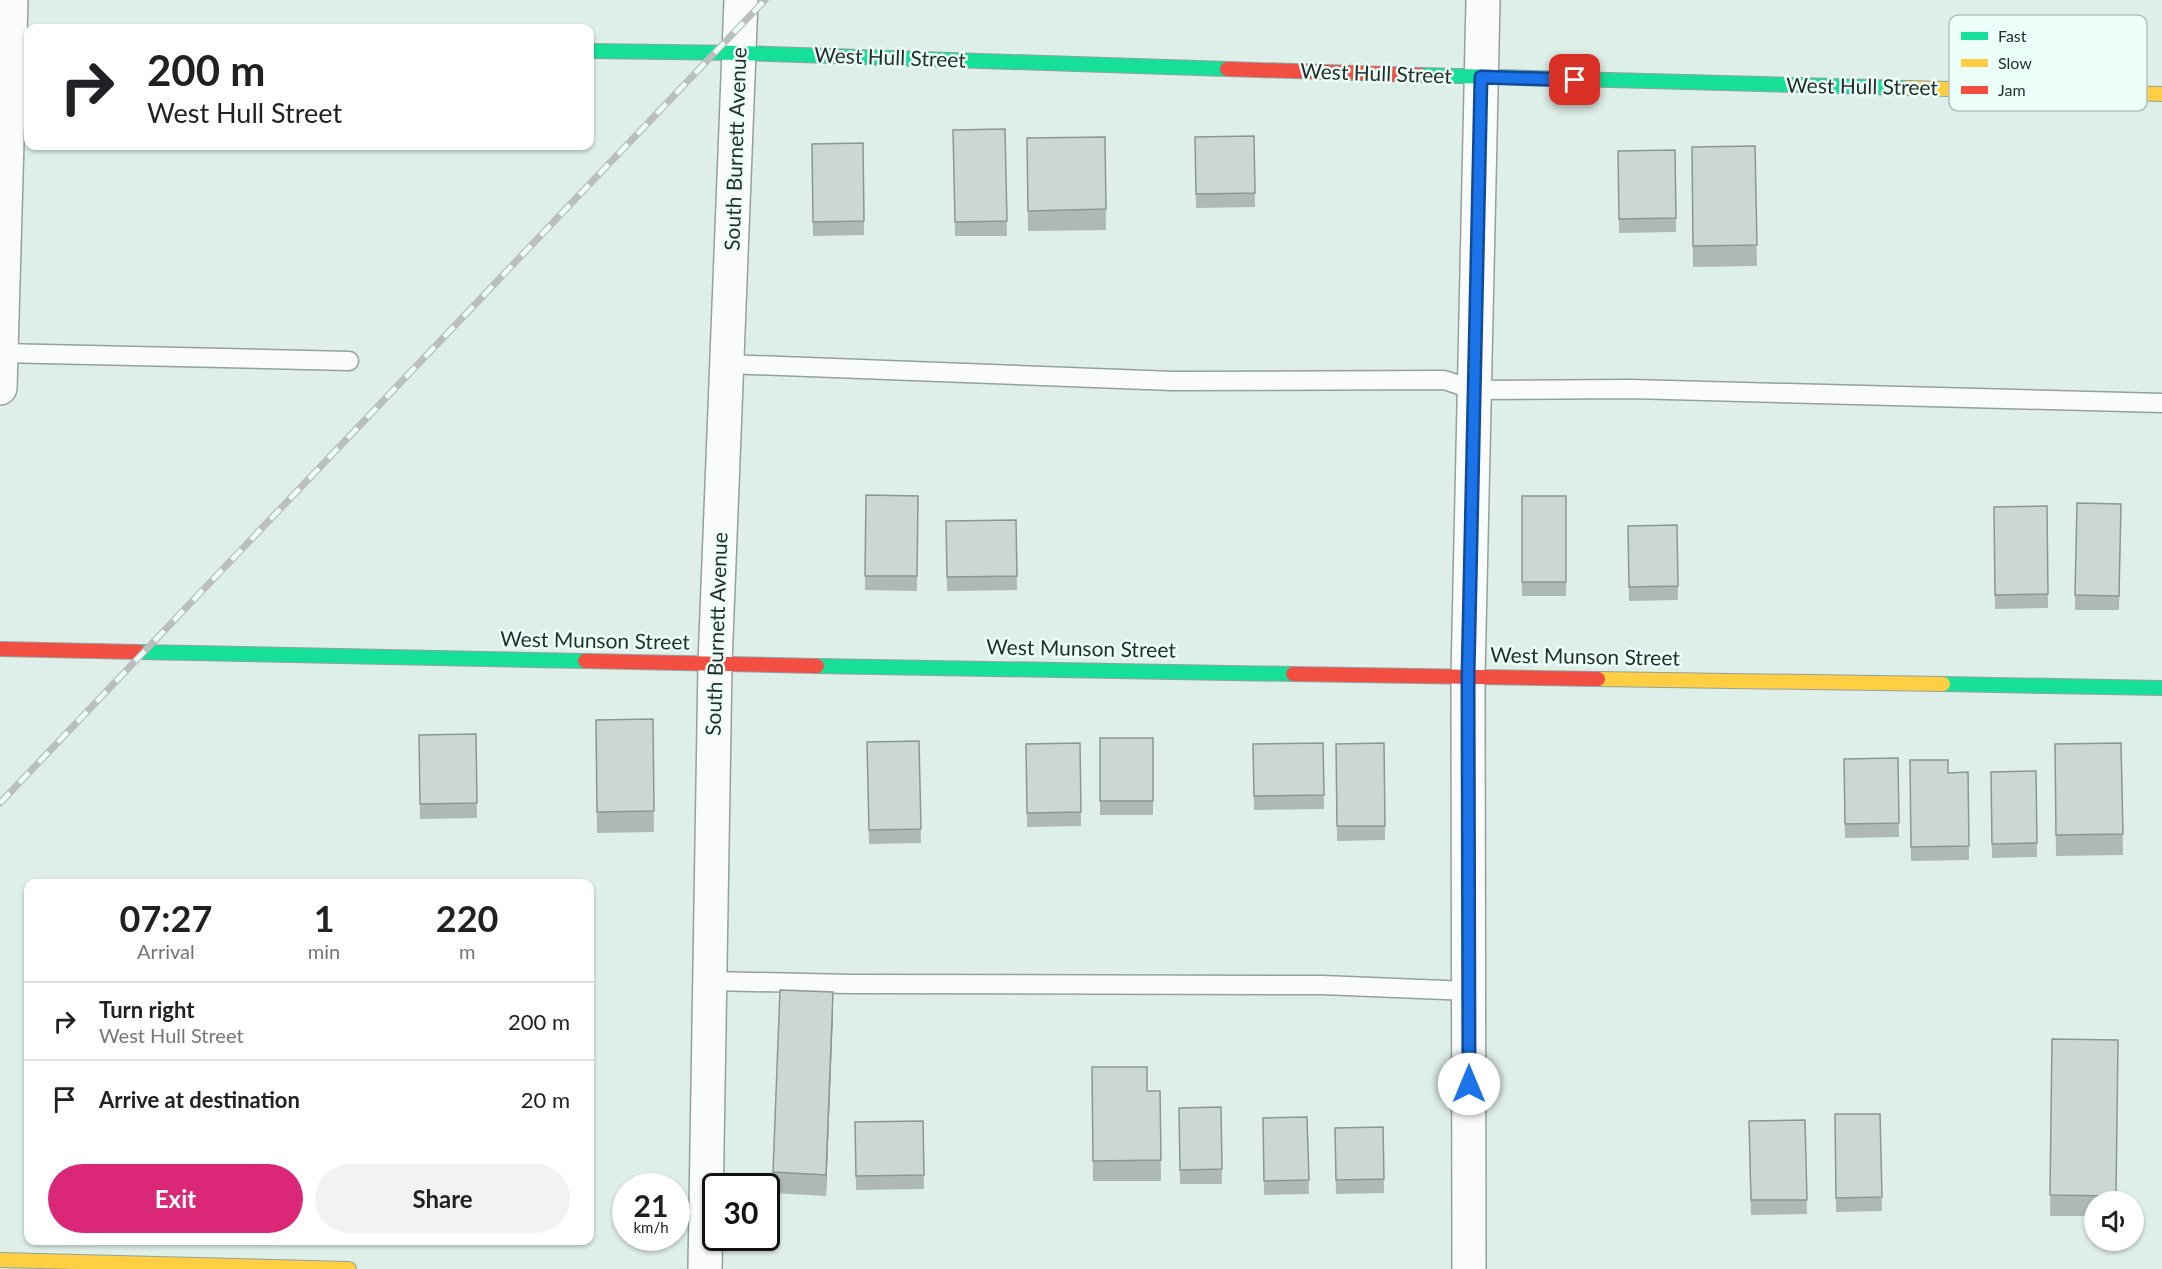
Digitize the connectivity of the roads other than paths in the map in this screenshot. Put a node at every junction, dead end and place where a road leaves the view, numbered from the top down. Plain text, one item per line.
1 (10, 0) edge
2 (741, 0) edge
3 (1483, 0) edge
4 (13, 44) edge
5 (594, 51) edge
6 (740, 53) junction
7 (1481, 77) junction
8 (1949, 89) edge
9 (2147, 94) edge
10 (2162, 94) edge
11 (1, 352) edge
12 (349, 361) dead end
13 (727, 364) junction
14 (0, 388) edge
15 (1475, 390) junction
16 (2162, 403) edge
17 (0, 650) edge
18 (715, 664) junction
19 (1468, 676) junction
20 (2162, 688) edge
21 (710, 981) junction
22 (1469, 991) junction
23 (0, 1260) edge
24 (349, 1269) edge
25 (705, 1269) edge
26 (1469, 1269) edge

1 - 4 street
2 - 6 street, South Burnett Avenue
3 - 7 street
4 - 11 street
5 - 6 street, West Hull Street
6 - 7 street, West Hull Street
6 - 13 street, South Burnett Avenue
7 - 8 street, West Hull Street
7 - 15 street
9 - 10 street, West Hull Street
11 - 12 lane
11 - 14 street
13 - 15 lane
13 - 18 street, South Burnett Avenue
15 - 16 lane
15 - 19 street
17 - 18 street, West Munson Street
18 - 19 street, West Munson Street
18 - 21 street, South Burnett Avenue
19 - 20 street, West Munson Street
19 - 22 street
21 - 22 lane
21 - 25 street, South Burnett Avenue
22 - 26 street
23 - 24 street

